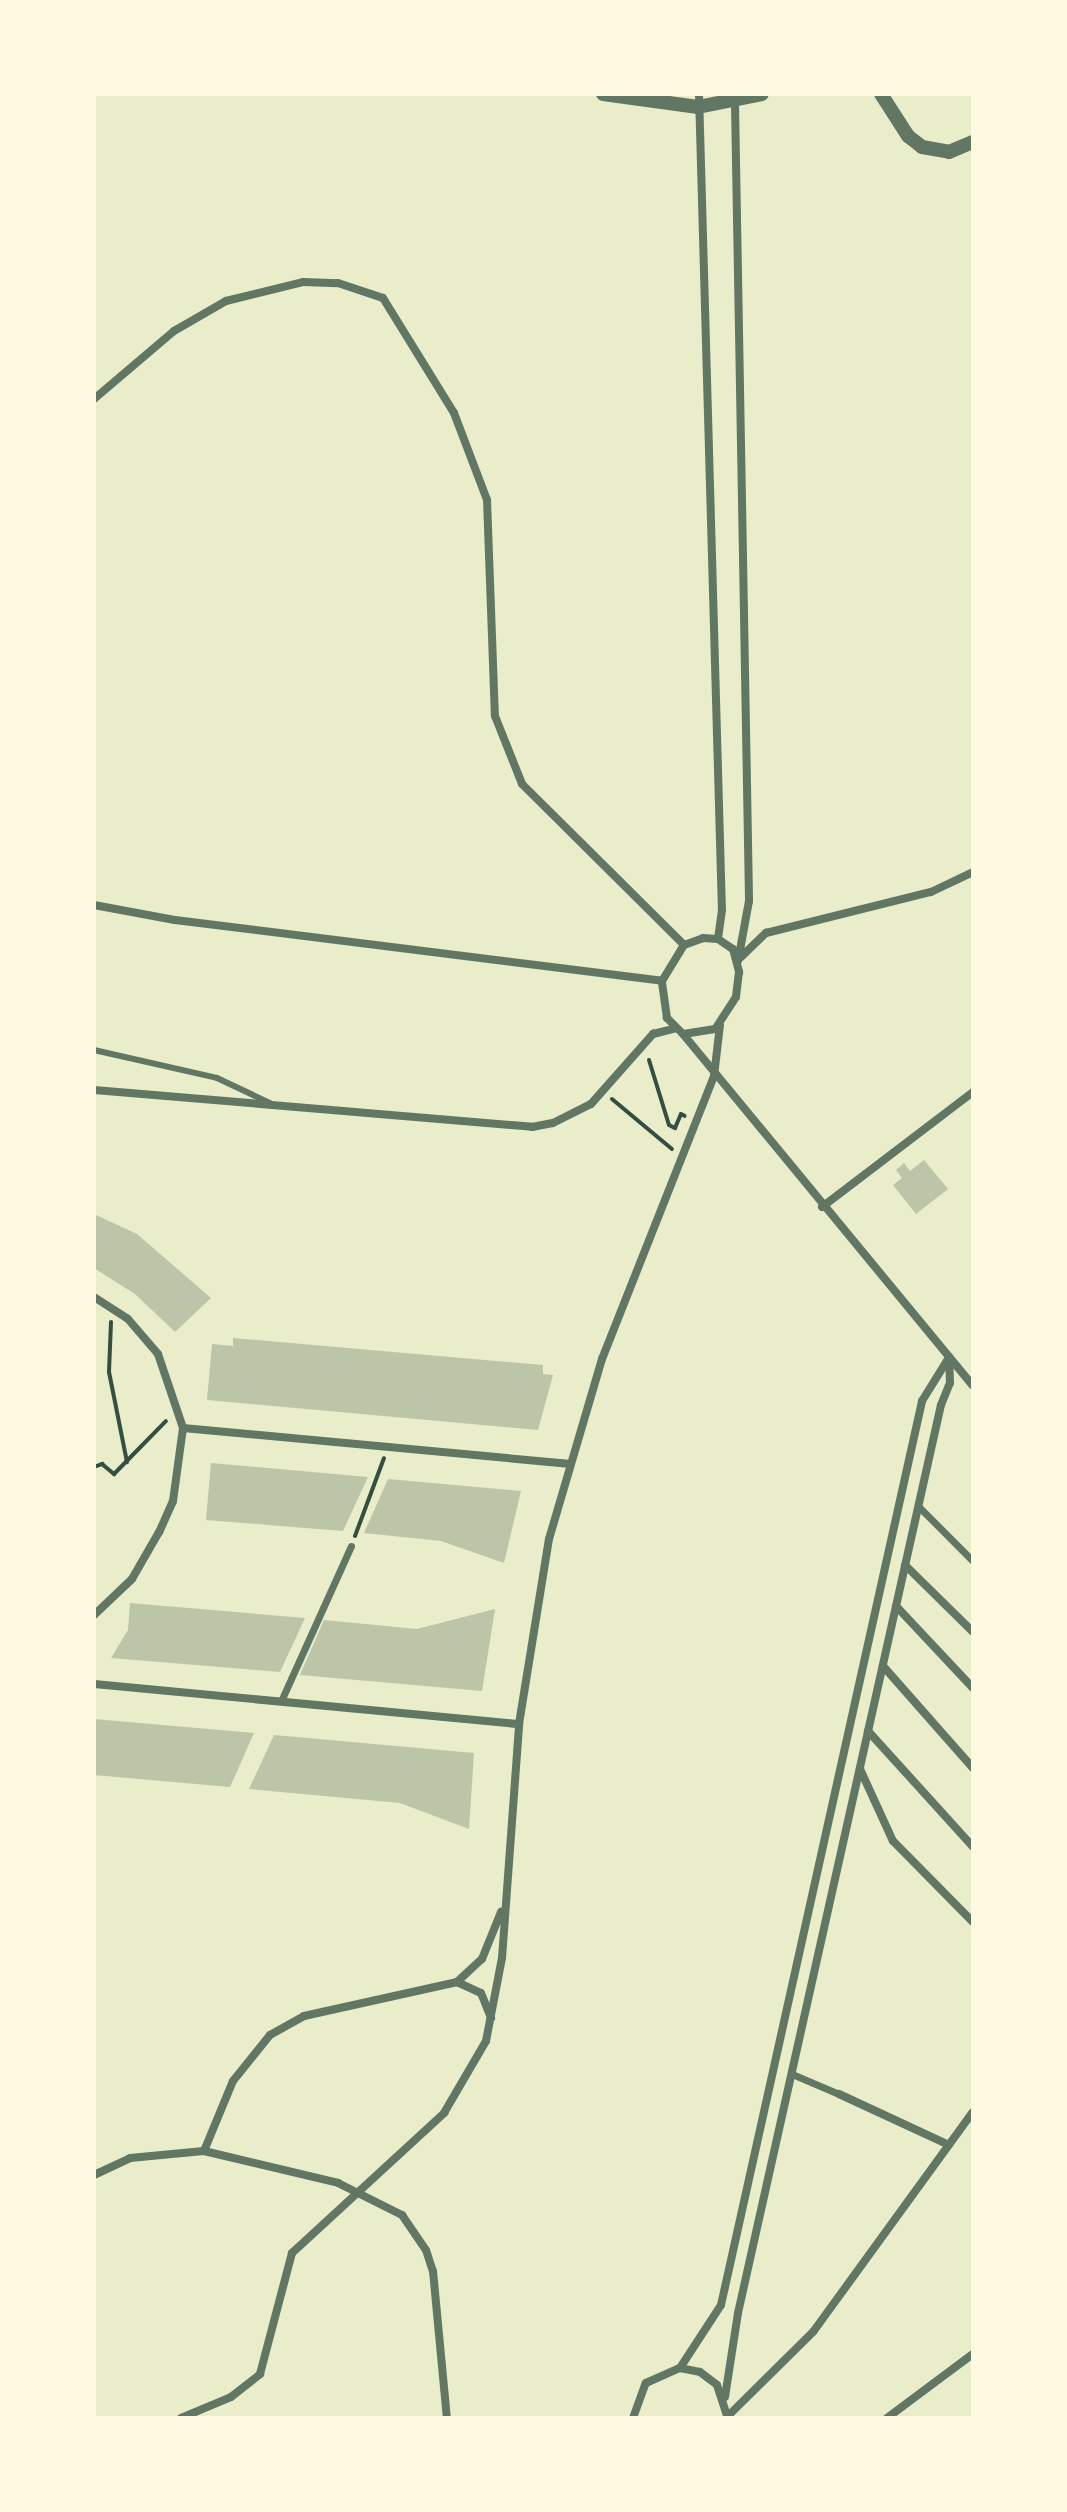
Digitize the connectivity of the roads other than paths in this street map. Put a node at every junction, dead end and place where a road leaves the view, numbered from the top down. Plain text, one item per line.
1 (603, 94) edge
2 (762, 94) edge
3 (881, 94) edge
4 (699, 101) edge
5 (735, 104) junction
6 (972, 142) edge
7 (94, 399) edge
8 (973, 872) edge
9 (94, 905) edge
10 (718, 939) junction
11 (684, 945) junction
12 (738, 961) junction
13 (662, 981) junction
14 (720, 1025) junction
15 (673, 1029) junction
16 (683, 1034) junction
17 (94, 1050) edge
18 (714, 1076) junction
19 (94, 1090) edge
20 (973, 1092) edge
21 (280, 1108) junction
22 (822, 1207) junction
23 (94, 1297) edge
24 (949, 1357) junction
25 (969, 1374) edge
26 (973, 1386) edge
27 (183, 1428) junction
28 (568, 1464) junction
29 (918, 1506) junction
30 (351, 1546) road end
31 (973, 1561) edge
32 (905, 1565) junction
33 (896, 1606) junction
34 (94, 1615) edge
35 (973, 1632) edge
36 (883, 1666) junction
37 (94, 1684) edge
38 (973, 1688) edge
39 (281, 1701) junction
40 (519, 1724) junction
41 (868, 1731) junction
42 (973, 1768) edge
43 (859, 1769) junction
44 (973, 1847) edge
45 (504, 1901) junction
46 (973, 1922) edge
47 (457, 1982) junction
48 (491, 2018) junction
49 (792, 2074) junction
50 (839, 2094) joint
51 (973, 2112) edge
52 (949, 2145) junction
53 (204, 2151) junction
54 (94, 2175) edge
55 (362, 2192) junction
56 (973, 2354) edge
57 (680, 2368) junction
58 (725, 2397) junction
59 (728, 2417) edge
60 (181, 2418) edge
61 (447, 2418) edge
62 (633, 2418) edge
63 (887, 2418) edge

1 - 4 street
2 - 5 street
3 - 6 street
4 - 5 street
4 - 10 street
5 - 12 street
7 - 11 street
8 - 12 street
9 - 13 street
10 - 11 street
10 - 12 street
11 - 13 street
12 - 14 street
13 - 15 street
14 - 16 street
14 - 18 street
15 - 16 street
15 - 21 street
16 - 18 street
17 - 21 lane
18 - 22 street
18 - 28 street
19 - 21 street
20 - 22 street
22 - 24 street
23 - 27 street
24 - 25 street
24 - 29 street
24 - 57 street
25 - 26 street
27 - 28 street
27 - 34 street
28 - 40 street
29 - 31 street
29 - 32 street
30 - 39 street
32 - 33 street
32 - 35 street
33 - 36 street
33 - 38 street
36 - 41 street
36 - 42 street
37 - 39 street
39 - 40 street
40 - 45 street
41 - 43 street
41 - 44 street
43 - 46 street
43 - 49 street
45 - 47 street
45 - 48 street
47 - 48 street
47 - 53 street
48 - 55 street
49 - 50 street
49 - 58 street
50 - 52 street
51 - 52 street
52 - 59 street
53 - 54 street
53 - 55 street
55 - 60 street
55 - 61 street
56 - 63 street
57 - 58 street
57 - 62 street
58 - 59 street

